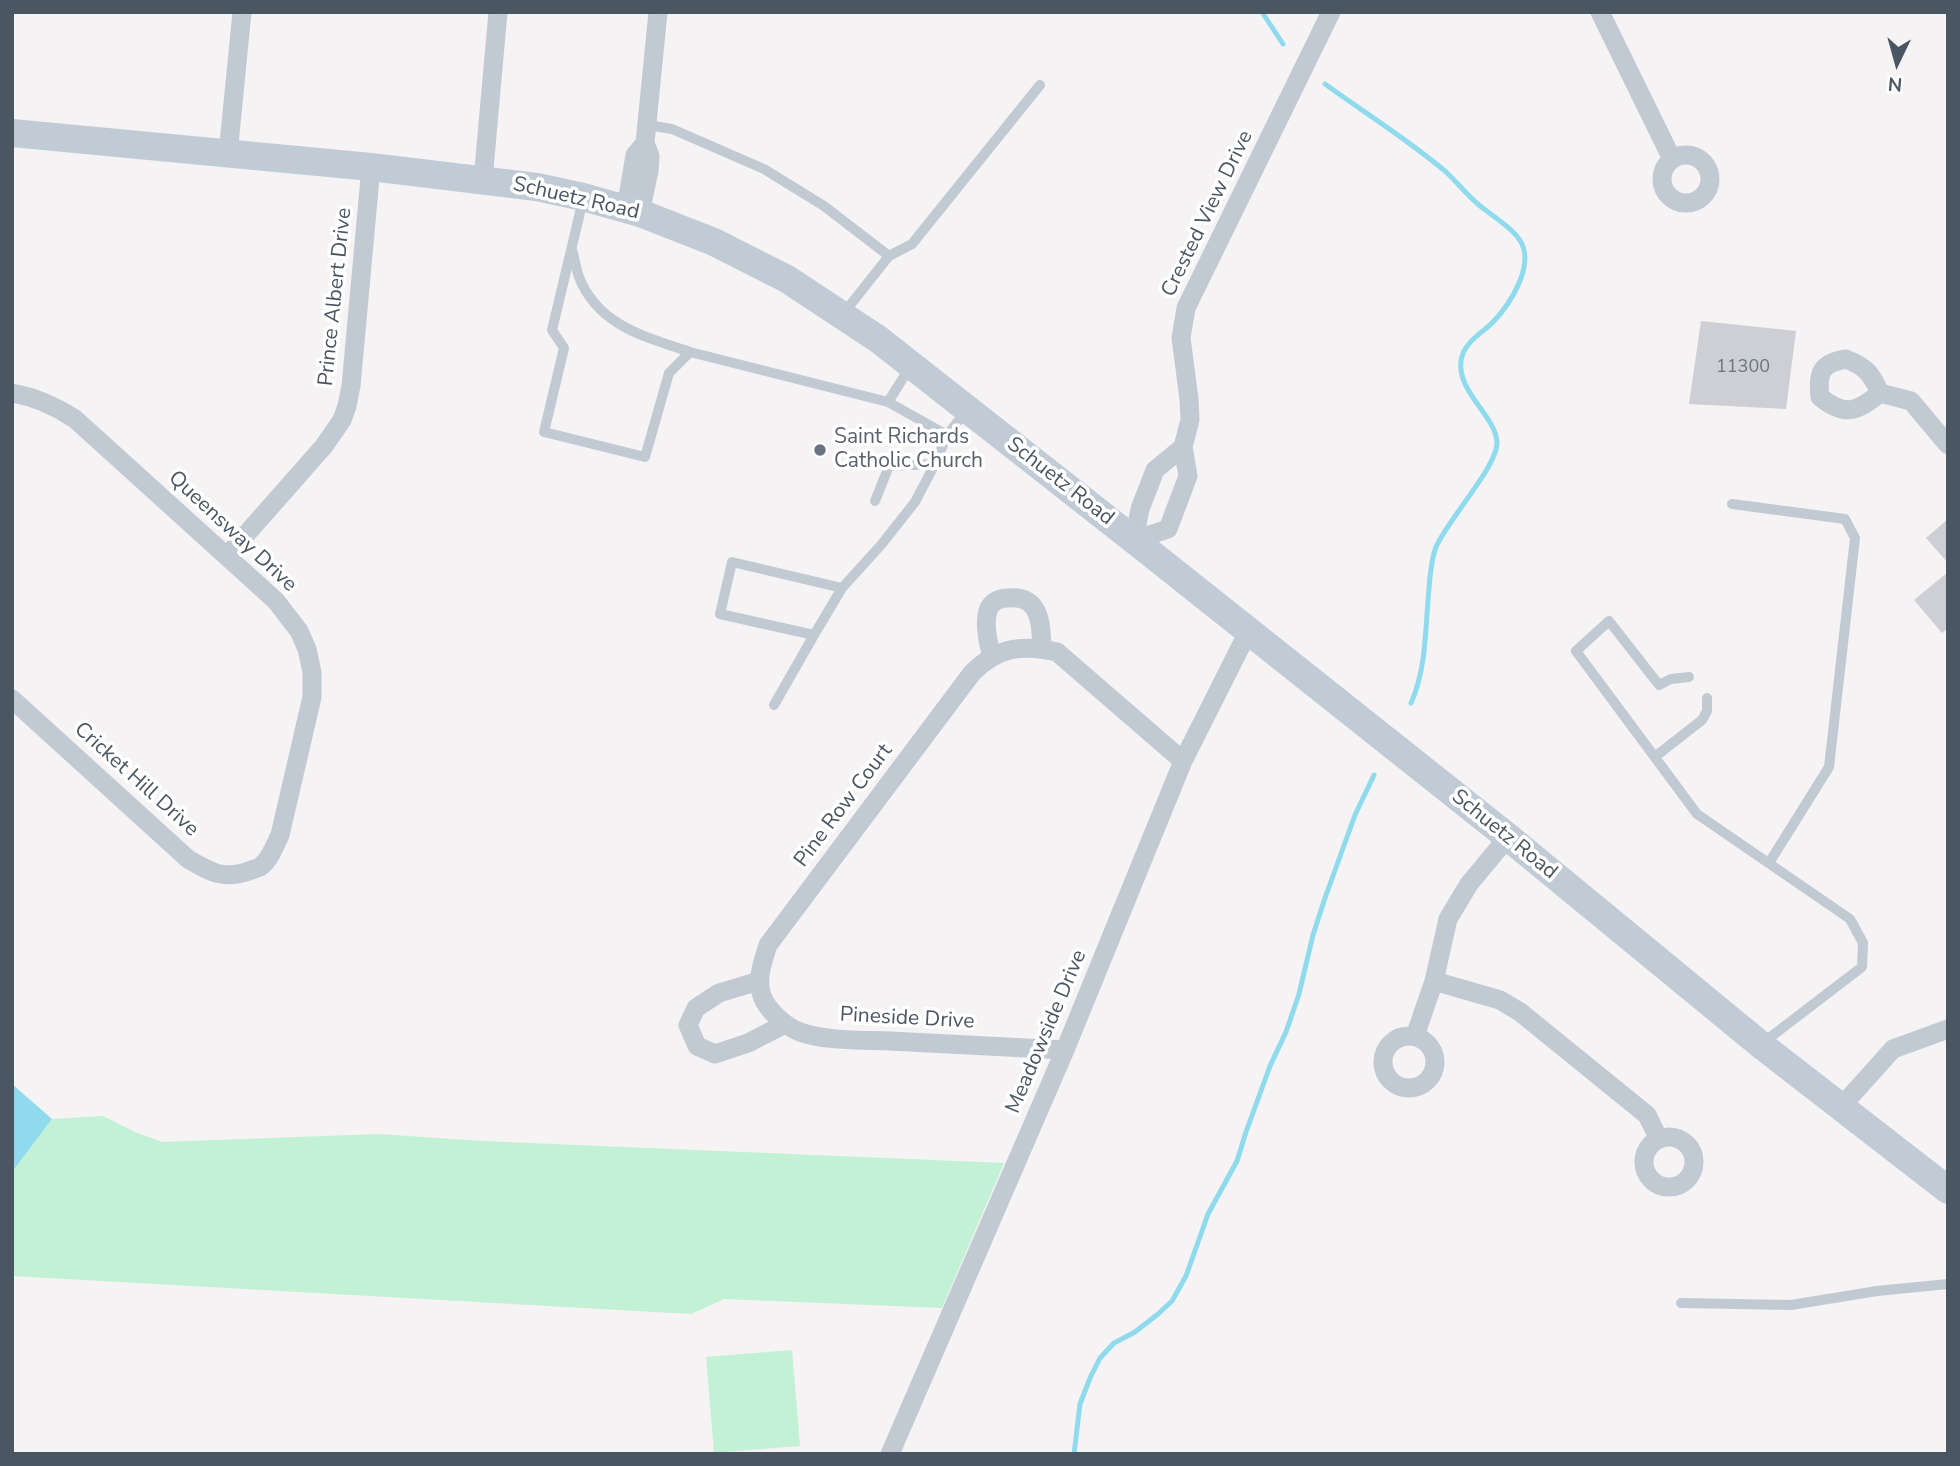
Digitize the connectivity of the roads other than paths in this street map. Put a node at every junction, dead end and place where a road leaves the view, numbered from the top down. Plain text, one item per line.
1 (242, 12) edge
2 (498, 12) edge
3 (658, 12) edge
4 (1331, 12) edge
5 (1600, 12) edge
6 (1040, 85) dead end
7 (12, 133) edge
8 (646, 134) junction
9 (228, 154) junction
10 (1672, 159) dead end
11 (372, 167) junction
12 (483, 180) junction
13 (583, 197) junction
14 (633, 211) junction
15 (572, 248) junction
16 (889, 256) junction
17 (843, 315) junction
18 (690, 352) junction
19 (912, 365) junction
20 (12, 393) edge
21 (1880, 393) dead end
22 (888, 402) junction
23 (968, 410) junction
24 (947, 435) junction
25 (1948, 445) edge
26 (1183, 447) junction
27 (935, 464) junction
28 (875, 501) dead end
29 (1732, 504) dead end
30 (1135, 540) junction
31 (227, 556) junction
32 (842, 588) junction
33 (1249, 631) junction
34 (814, 635) junction
35 (1042, 649) junction
36 (992, 657) junction
37 (1689, 677) dead end
38 (1707, 698) dead end
39 (12, 699) edge
40 (775, 705) dead end
41 (1656, 756) junction
42 (1183, 761) junction
43 (1508, 837) junction
44 (1769, 863) junction
45 (238, 875) joint
46 (1434, 981) junction
47 (760, 989) junction
48 (785, 1024) junction
49 (1948, 1028) edge
50 (1415, 1036) dead end
51 (1761, 1045) junction
52 (1065, 1050) junction
53 (1840, 1108) junction
54 (1659, 1139) dead end
55 (1948, 1190) edge
56 (1948, 1284) edge
57 (1681, 1303) dead end
58 (890, 1454) edge

1 - 9 street
2 - 12 street
3 - 8 street
4 - 26 street, Crested View Drive
5 - 10 street
6 - 16 lane
7 - 9 main road, Schuetz Road
8 - 14 street
8 - 16 lane
9 - 11 main road, Schuetz Road
11 - 12 main road, Schuetz Road
11 - 31 street, Prince Albert Drive
12 - 13 main road, Schuetz Road
13 - 14 main road, Schuetz Road
13 - 15 lane
14 - 17 main road, Schuetz Road
15 - 18 lane
15 - 18 lane
16 - 17 lane
17 - 19 main road, Schuetz Road
18 - 22 lane
19 - 22 lane
19 - 23 main road, Schuetz Road
20 - 31 street, Queensway Drive
21 - 25 street
22 - 24 lane
23 - 24 lane
23 - 30 main road, Schuetz Road
24 - 27 lane
26 - 30 street
26 - 30 street, Crested View Drive
27 - 28 lane
27 - 32 lane
29 - 44 lane
30 - 33 main road, Schuetz Road
31 - 45 street, Queensway Drive
32 - 34 lane
32 - 34 lane
33 - 42 street, Meadowside Drive
33 - 43 main road, Schuetz Road
34 - 40 lane
35 - 36 street, Pine Row Court
35 - 36 street
35 - 42 street
36 - 47 street, Pine Row Court
37 - 41 lane
38 - 41 lane
39 - 45 street, Cricket Hill Drive
41 - 44 lane
42 - 52 street, Meadowside Drive
43 - 46 street
43 - 51 main road, Schuetz Road
44 - 51 lane
46 - 50 street
46 - 54 street
47 - 48 street, Pineside Drive
47 - 48 street
48 - 52 street, Pineside Drive
49 - 53 street
51 - 53 main road, Schuetz Road
52 - 58 street, Meadowside Drive
53 - 55 main road, Schuetz Road
56 - 57 lane

